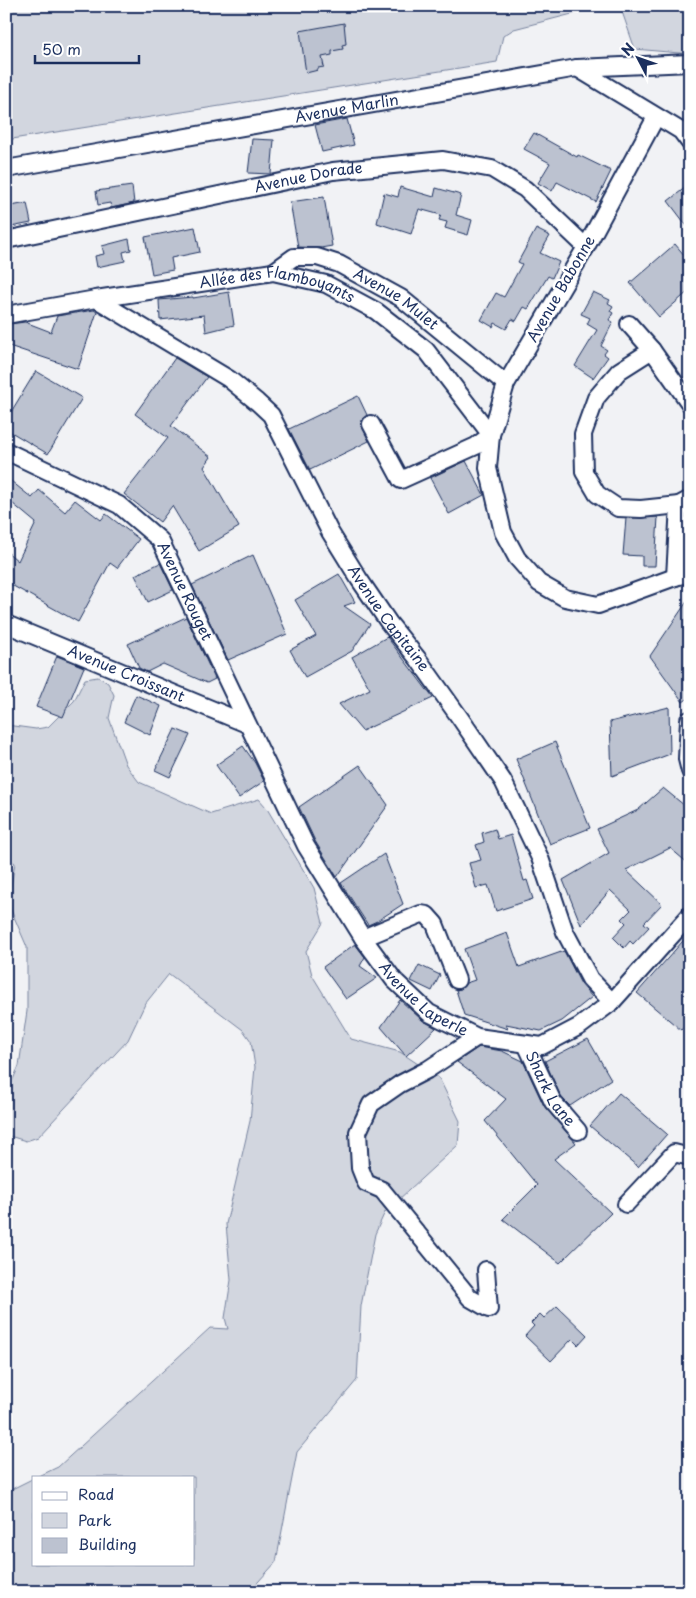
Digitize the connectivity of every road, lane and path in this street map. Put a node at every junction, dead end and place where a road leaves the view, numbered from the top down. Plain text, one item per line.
1 (690, 63) edge
2 (577, 68) junction
3 (656, 118) junction
4 (690, 143) edge
5 (6, 169) edge
6 (6, 240) edge
7 (586, 247) junction
8 (274, 272) junction
9 (96, 299) junction
10 (6, 315) edge
11 (629, 324) dead end
12 (652, 350) junction
13 (506, 384) junction
14 (690, 404) edge
15 (371, 424) dead end
16 (491, 436) junction
17 (6, 451) edge
18 (684, 502) edge
19 (682, 575) edge
20 (6, 624) edge
21 (689, 720) edge
22 (247, 724) junction
23 (690, 771) edge
24 (690, 915) edge
25 (364, 938) junction
26 (457, 980) dead end
27 (612, 1002) junction
28 (477, 1037) junction
29 (526, 1044) junction
30 (578, 1131) dead end
31 (690, 1158) edge
32 (626, 1204) dead end
33 (486, 1270) dead end

1 - 2 street, Avenue Marlin
2 - 3 street
2 - 5 street, Avenue Marlin
3 - 4 street
3 - 7 street, Avenue Babonne
6 - 7 street, Avenue Dorade
7 - 13 street, Avenue Babonne
8 - 9 street, Allée des Flamboyants
8 - 13 street, Avenue Mulet
8 - 16 street, Allée des Flamboyants
9 - 10 street, Allée des Flamboyants
9 - 27 street, Avenue Capitaine
11 - 12 street
12 - 14 street
12 - 18 street
13 - 16 street, Avenue Babonne
15 - 16 street
16 - 19 street, Avenue Babonne
17 - 22 street, Avenue Rouget
18 - 19 street
20 - 22 street, Avenue Croissant
21 - 23 street
22 - 25 street, Avenue Laperle
24 - 27 street, Avenue Laperle
25 - 26 street
25 - 28 street, Avenue Laperle
27 - 29 street, Avenue Laperle
28 - 29 street, Avenue Laperle
28 - 33 street
29 - 30 street, Shark Lane
31 - 32 street

